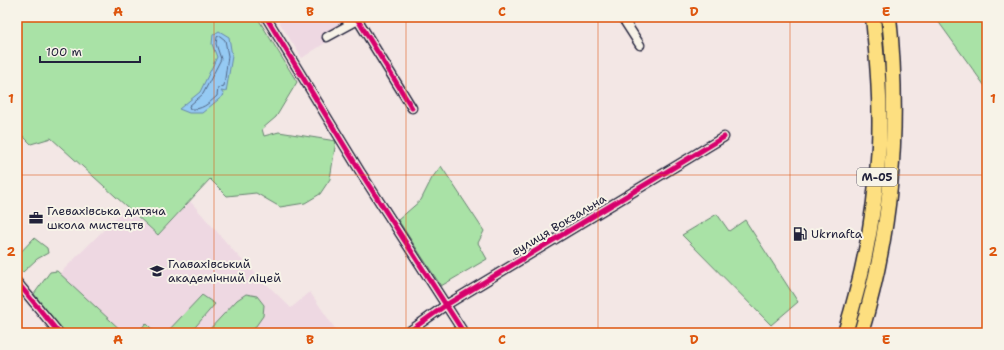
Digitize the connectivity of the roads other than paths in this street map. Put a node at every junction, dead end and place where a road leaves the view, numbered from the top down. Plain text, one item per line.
1 (266, 17) edge
2 (344, 17) edge
3 (622, 17) edge
4 (873, 17) edge
5 (889, 17) edge
6 (355, 20) edge
7 (327, 37) dead end
8 (640, 45) dead end
9 (412, 108) dead end
10 (724, 137) dead end
11 (17, 282) edge
12 (446, 305) junction
13 (59, 333) edge
14 (407, 333) edge
15 (464, 333) edge
16 (845, 333) edge
17 (860, 333) edge

1 - 12 street
2 - 6 street
3 - 8 street
4 - 16 highway, М-05
5 - 17 highway, М-05
6 - 7 street
6 - 9 street
10 - 12 street, вулиця Вокзальна
11 - 13 street
12 - 14 street, вулиця Вокзальна
12 - 15 street

